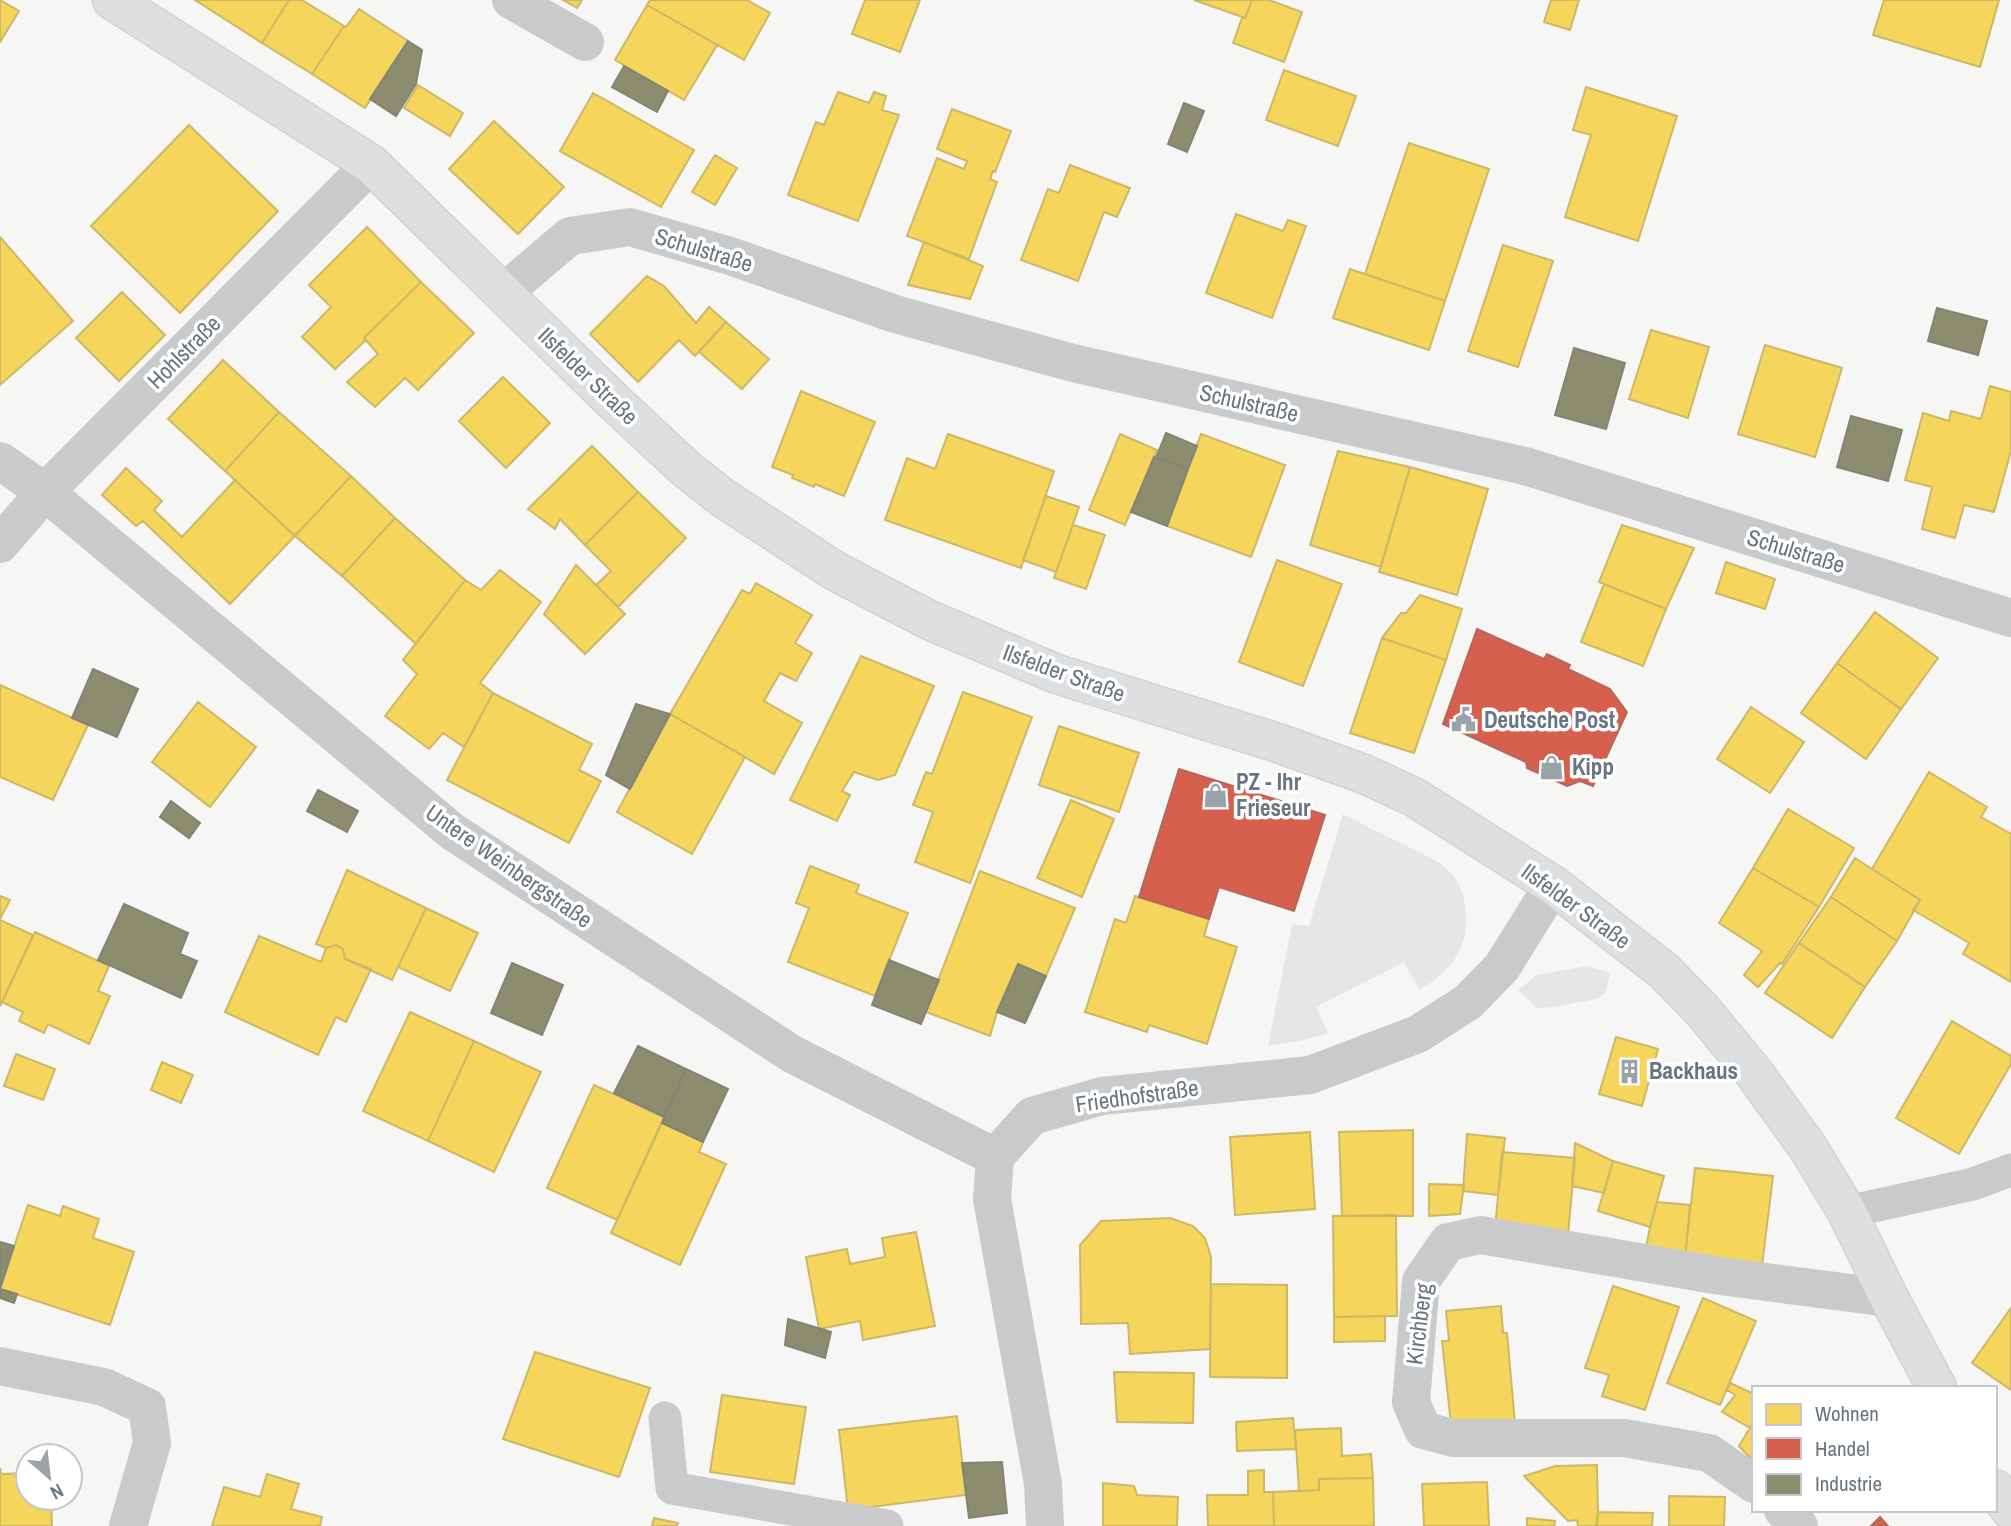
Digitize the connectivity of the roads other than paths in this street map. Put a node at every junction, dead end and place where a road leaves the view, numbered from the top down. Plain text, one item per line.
1 (112, 0) edge
2 (511, 0) edge
3 (585, 42) dead end
4 (371, 164) junction
5 (503, 293) junction
6 (0, 461) edge
7 (45, 492) junction
8 (0, 544) edge
9 (2011, 618) edge
10 (1553, 885) junction
11 (995, 1157) junction
12 (2011, 1170) edge
13 (1847, 1212) junction
14 (1889, 1298) junction
15 (0, 1366) edge
16 (1936, 1386) edge
17 (665, 1418) dead end
18 (1752, 1483) edge
19 (1997, 1492) edge
20 (2011, 1510) edge
21 (1785, 1512) edge
22 (128, 1526) edge
23 (887, 1526) edge
24 (1045, 1526) edge
25 (1799, 1526) edge

1 - 4 main road, Ilsfelder Straße
2 - 3 street
4 - 5 main road, Ilsfelder Straße
4 - 7 street, Hohlstraße
5 - 9 street, Schulstraße
5 - 10 main road, Ilsfelder Straße
6 - 7 street, Untere Weinbergstraße
7 - 8 street, Hohlstraße
7 - 11 street, Untere Weinbergstraße
10 - 11 street, Friedhofstraße
10 - 13 main road, Ilsfelder Straße
11 - 24 street
12 - 13 lane
13 - 14 main road, Ilsfelder Straße
14 - 16 main road, Ilsfelder Straße
14 - 18 street, Kirchberg
15 - 22 street
17 - 23 lane
19 - 20 main road
21 - 25 street

